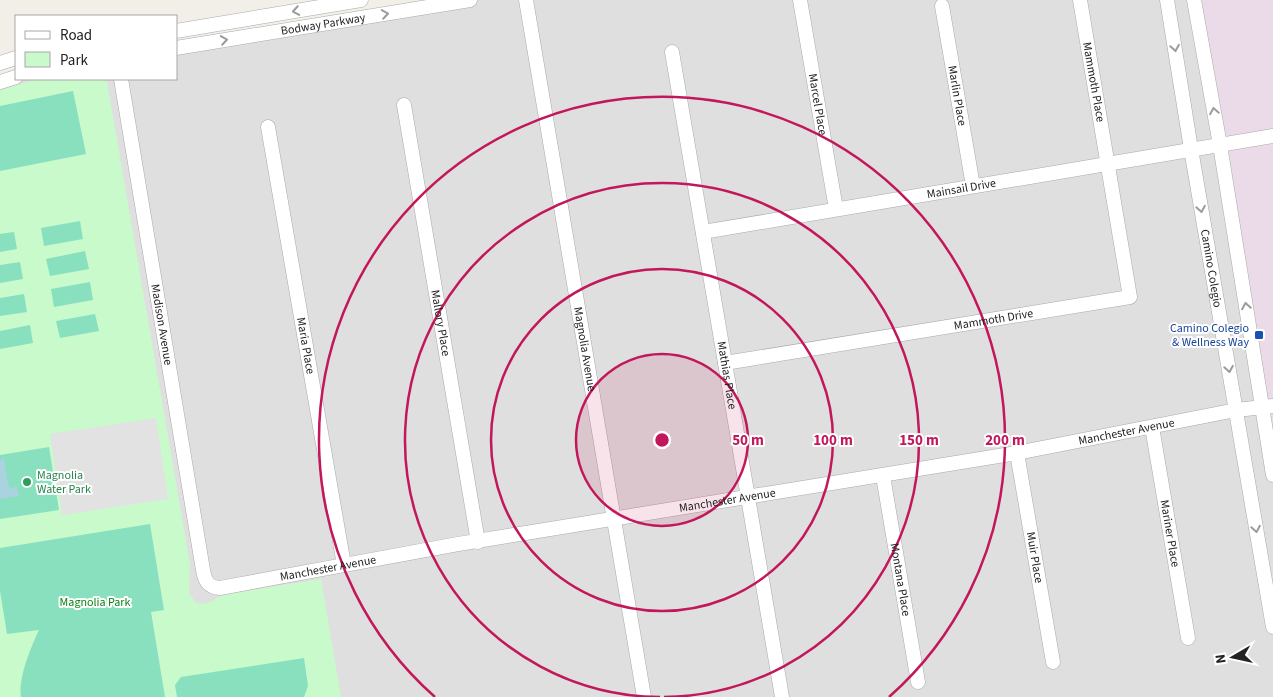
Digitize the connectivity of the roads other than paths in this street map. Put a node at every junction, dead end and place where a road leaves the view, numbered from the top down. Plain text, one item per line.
1 (362, 0) edge
2 (470, 0) edge
3 (526, 0) edge
4 (800, 0) edge
5 (1080, 0) edge
6 (1167, 0) edge
7 (1194, 0) edge
8 (942, 6) dead end
9 (178, 31) edge
10 (178, 48) edge
11 (672, 52) dead end
12 (15, 58) edge
13 (0, 63) edge
14 (15, 77) edge
15 (121, 80) edge
16 (0, 82) edge
17 (404, 105) dead end
18 (268, 127) dead end
19 (1273, 136) edge
20 (1220, 145) junction
21 (1191, 150) junction
22 (1108, 164) junction
23 (973, 186) junction
24 (836, 209) junction
25 (703, 232) junction
26 (725, 364) junction
27 (1268, 406) edge
28 (1236, 410) junction
29 (1152, 427) junction
30 (1017, 453) junction
31 (1273, 475) edge
32 (883, 476) junction
33 (748, 496) junction
34 (613, 520) junction
35 (478, 542) junction
36 (344, 565) junction
37 (203, 570) joint
38 (1273, 627) edge
39 (1188, 638) dead end
40 (1053, 662) dead end
41 (918, 682) dead end
42 (644, 697) edge
43 (782, 697) edge

1 -> 9 street, Bodway Parkway
10 -> 2 street, Bodway Parkway
3 - 34 street, Magnolia Avenue
4 - 24 street, Marcel Place
5 - 22 street, Mammoth Place
6 -> 21 street, Camino Colegio
20 -> 7 street
8 - 23 street, Marlin Place
11 - 25 street, Mathias Place
12 - 13 street
14 - 16 street
15 - 37 street, Madison Avenue
17 - 35 street, Mallory Place
18 - 36 street, Maria Place
19 - 20 street, Mainsail Drive
20 - 21 street, Mainsail Drive
27 -> 20 street
21 - 22 street, Mainsail Drive
21 -> 28 street, Camino Colegio
22 - 23 street, Mainsail Drive
22 - 26 street, Mammoth Drive
23 - 24 street, Mainsail Drive
24 - 25 street, Mainsail Drive
25 - 26 street, Mathias Place
26 - 33 street, Mathias Place
27 - 28 street, Manchester Avenue
27 - 31 street
28 - 29 street, Manchester Avenue
28 -> 38 street, Camino Colegio
29 - 30 street, Manchester Avenue
29 - 39 street, Mariner Place
30 - 32 street, Manchester Avenue
30 - 40 street, Muir Place
32 - 33 street, Manchester Avenue
32 - 41 street, Montana Place
33 - 34 street, Manchester Avenue
33 - 43 street, Mathias Place
34 - 35 street, Manchester Avenue
34 - 42 street, Magnolia Avenue
35 - 36 street, Manchester Avenue
36 - 37 street, Manchester Avenue

